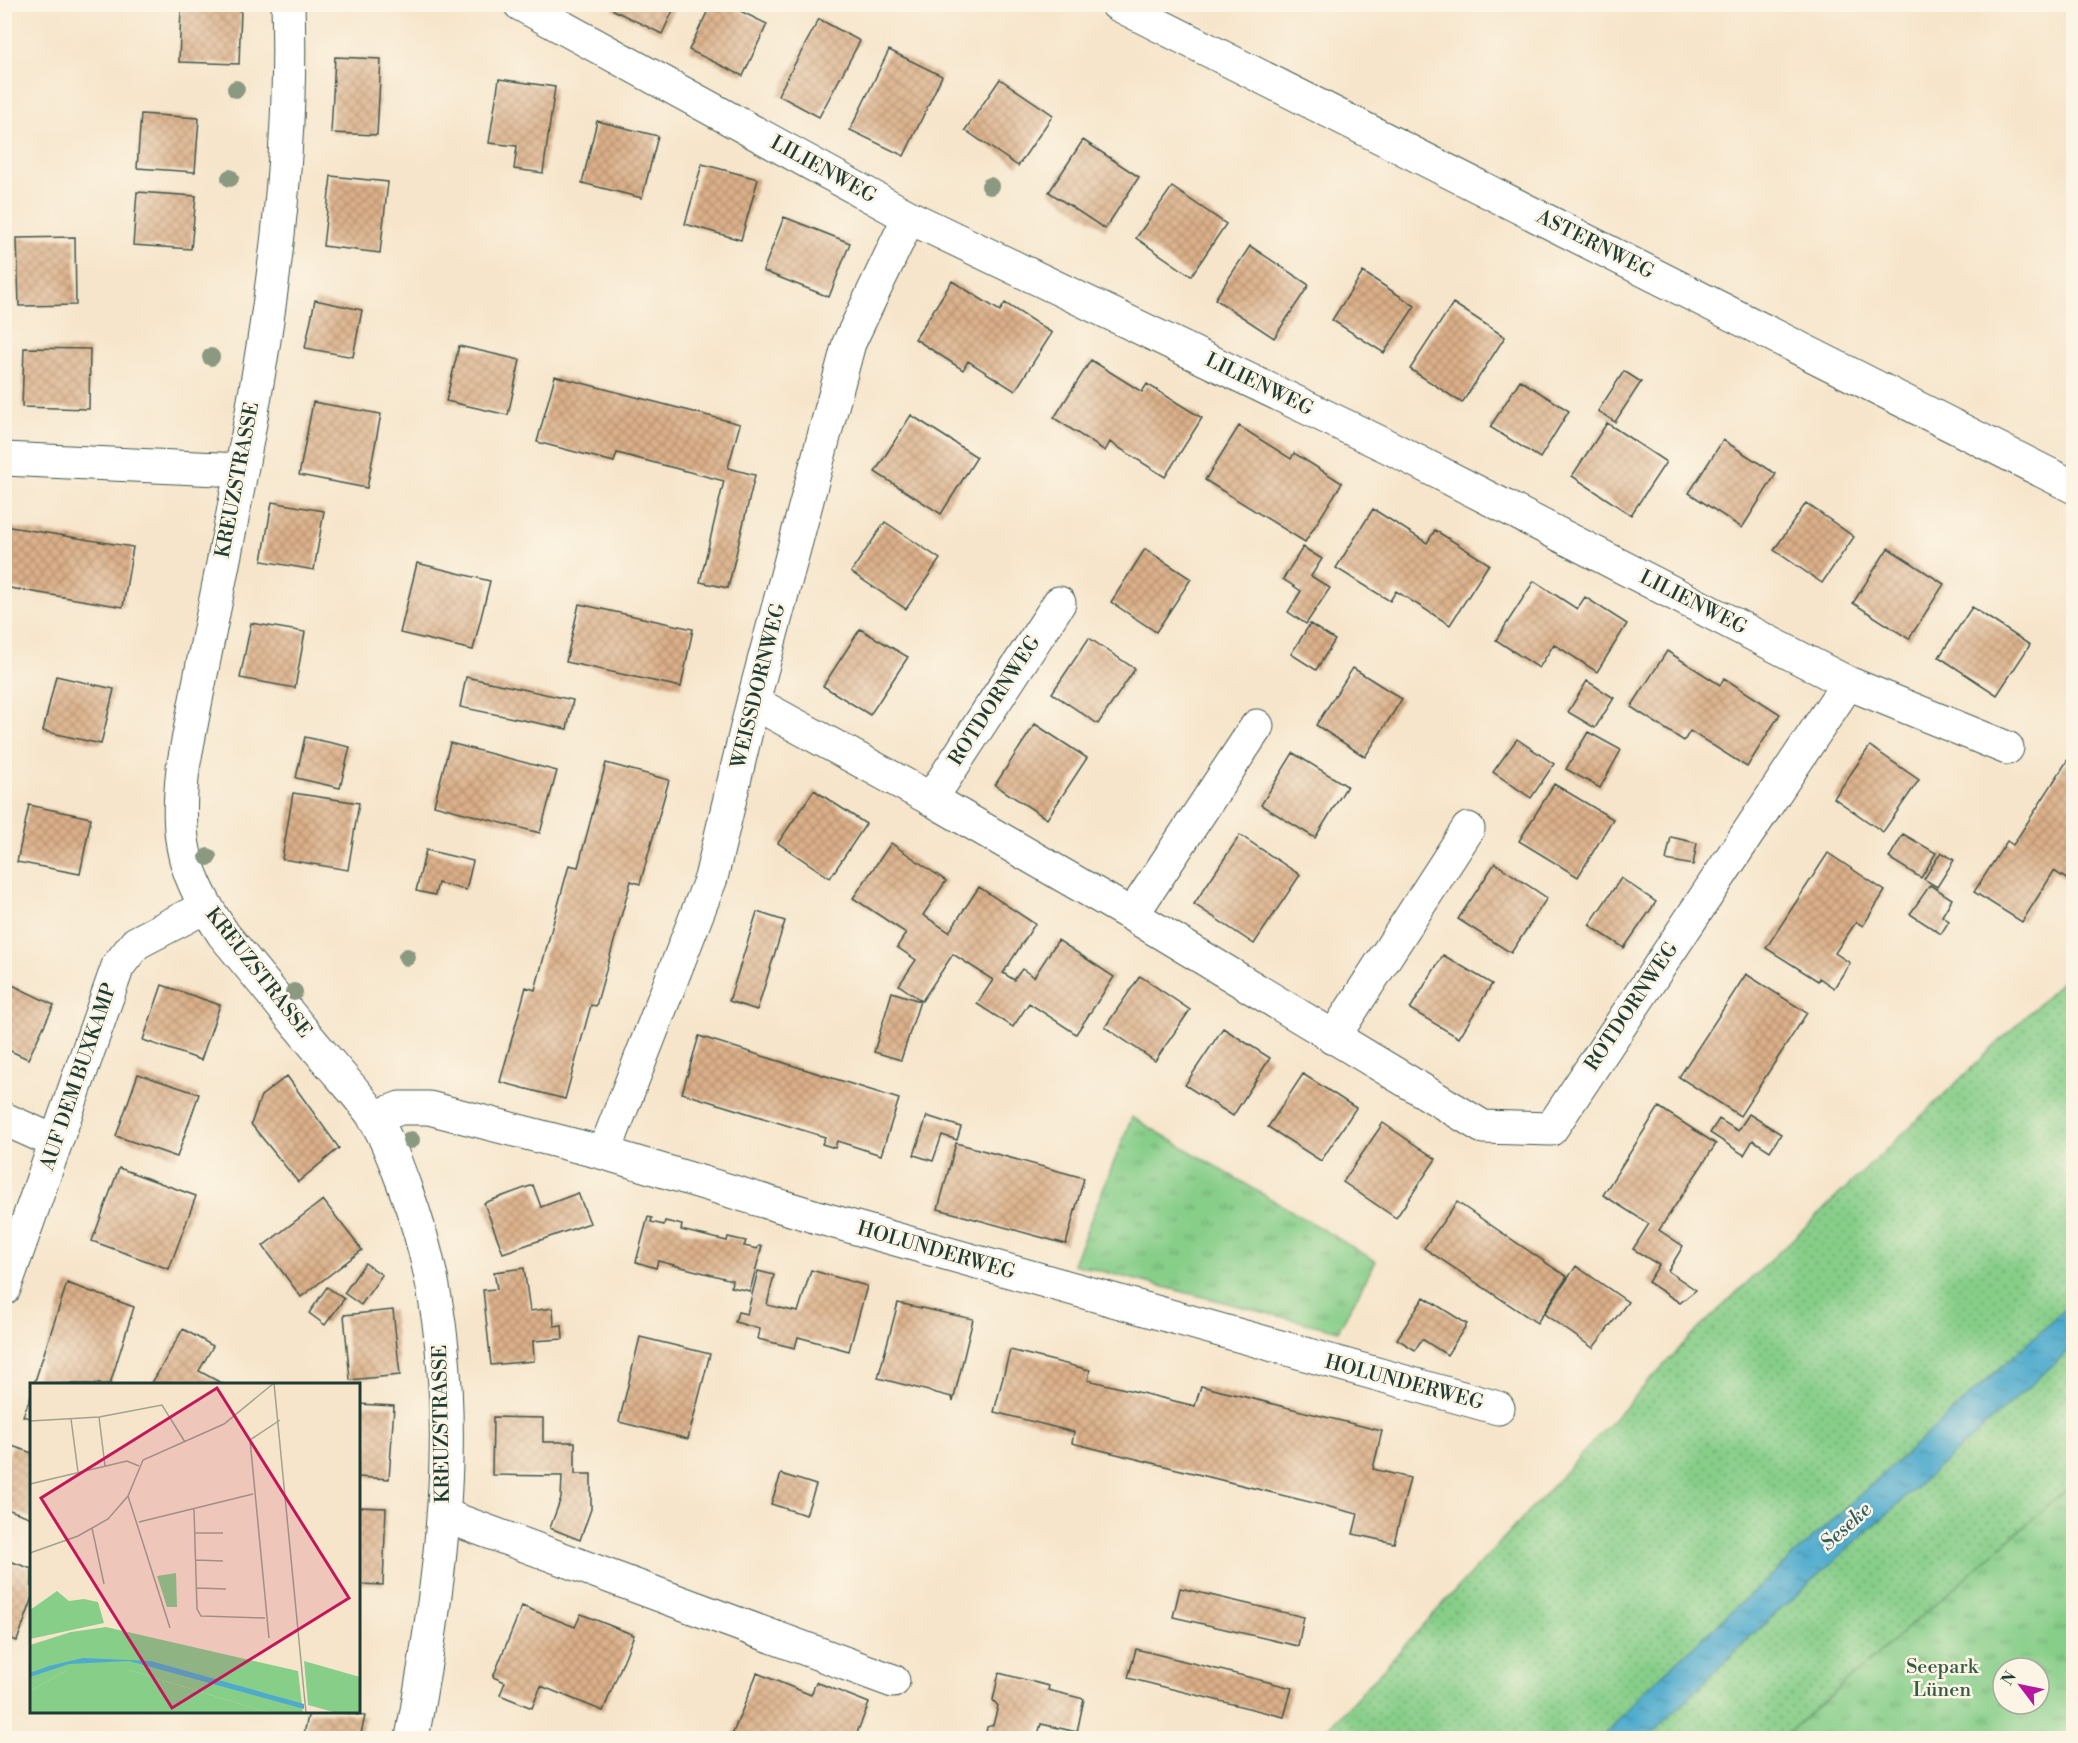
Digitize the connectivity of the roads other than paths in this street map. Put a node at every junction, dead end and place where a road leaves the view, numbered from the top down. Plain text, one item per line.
1 (288, 4) edge
2 (520, 4) edge
3 (1117, 4) edge
4 (909, 217) junction
5 (4, 459) edge
6 (240, 470) junction
7 (2073, 487) edge
8 (1059, 603) dead end
9 (1848, 683) junction
10 (753, 702) junction
11 (1257, 726) dead end
12 (2007, 748) dead end
13 (931, 799) junction
14 (1468, 829) dead end
15 (205, 907) junction
16 (1132, 915) junction
17 (1333, 1038) junction
18 (374, 1118) junction
19 (4, 1119) edge
20 (56, 1143) junction
21 (604, 1153) junction
22 (4, 1289) edge
23 (1498, 1408) dead end
24 (443, 1515) junction
25 (893, 1681) dead end
26 (412, 1738) edge

1 - 6 street, KREUZSTRASSE
2 - 4 street, LILIENWEG
3 - 7 street, ASTERNWEG
4 - 9 street, LILIENWEG
4 - 10 street, WEISSDORNWEG
5 - 6 street
6 - 15 street, KREUZSTRASSE
8 - 13 street, ROTDORNWEG
9 - 12 street, LILIENWEG
9 - 17 street, ROTDORNWEG
10 - 13 street, ROTDORNWEG
10 - 21 street, WEISSDORNWEG
11 - 16 street
13 - 16 street, ROTDORNWEG
14 - 17 street
15 - 18 street, KREUZSTRASSE
15 - 20 street, AUF DEM BUXKAMP
16 - 17 street, ROTDORNWEG
18 - 21 street, HOLUNDERWEG
18 - 24 street, KREUZSTRASSE
19 - 20 street
20 - 22 street, AUF DEM BUXKAMP
21 - 23 street, HOLUNDERWEG
24 - 25 street
24 - 26 street, KREUZSTRASSE

